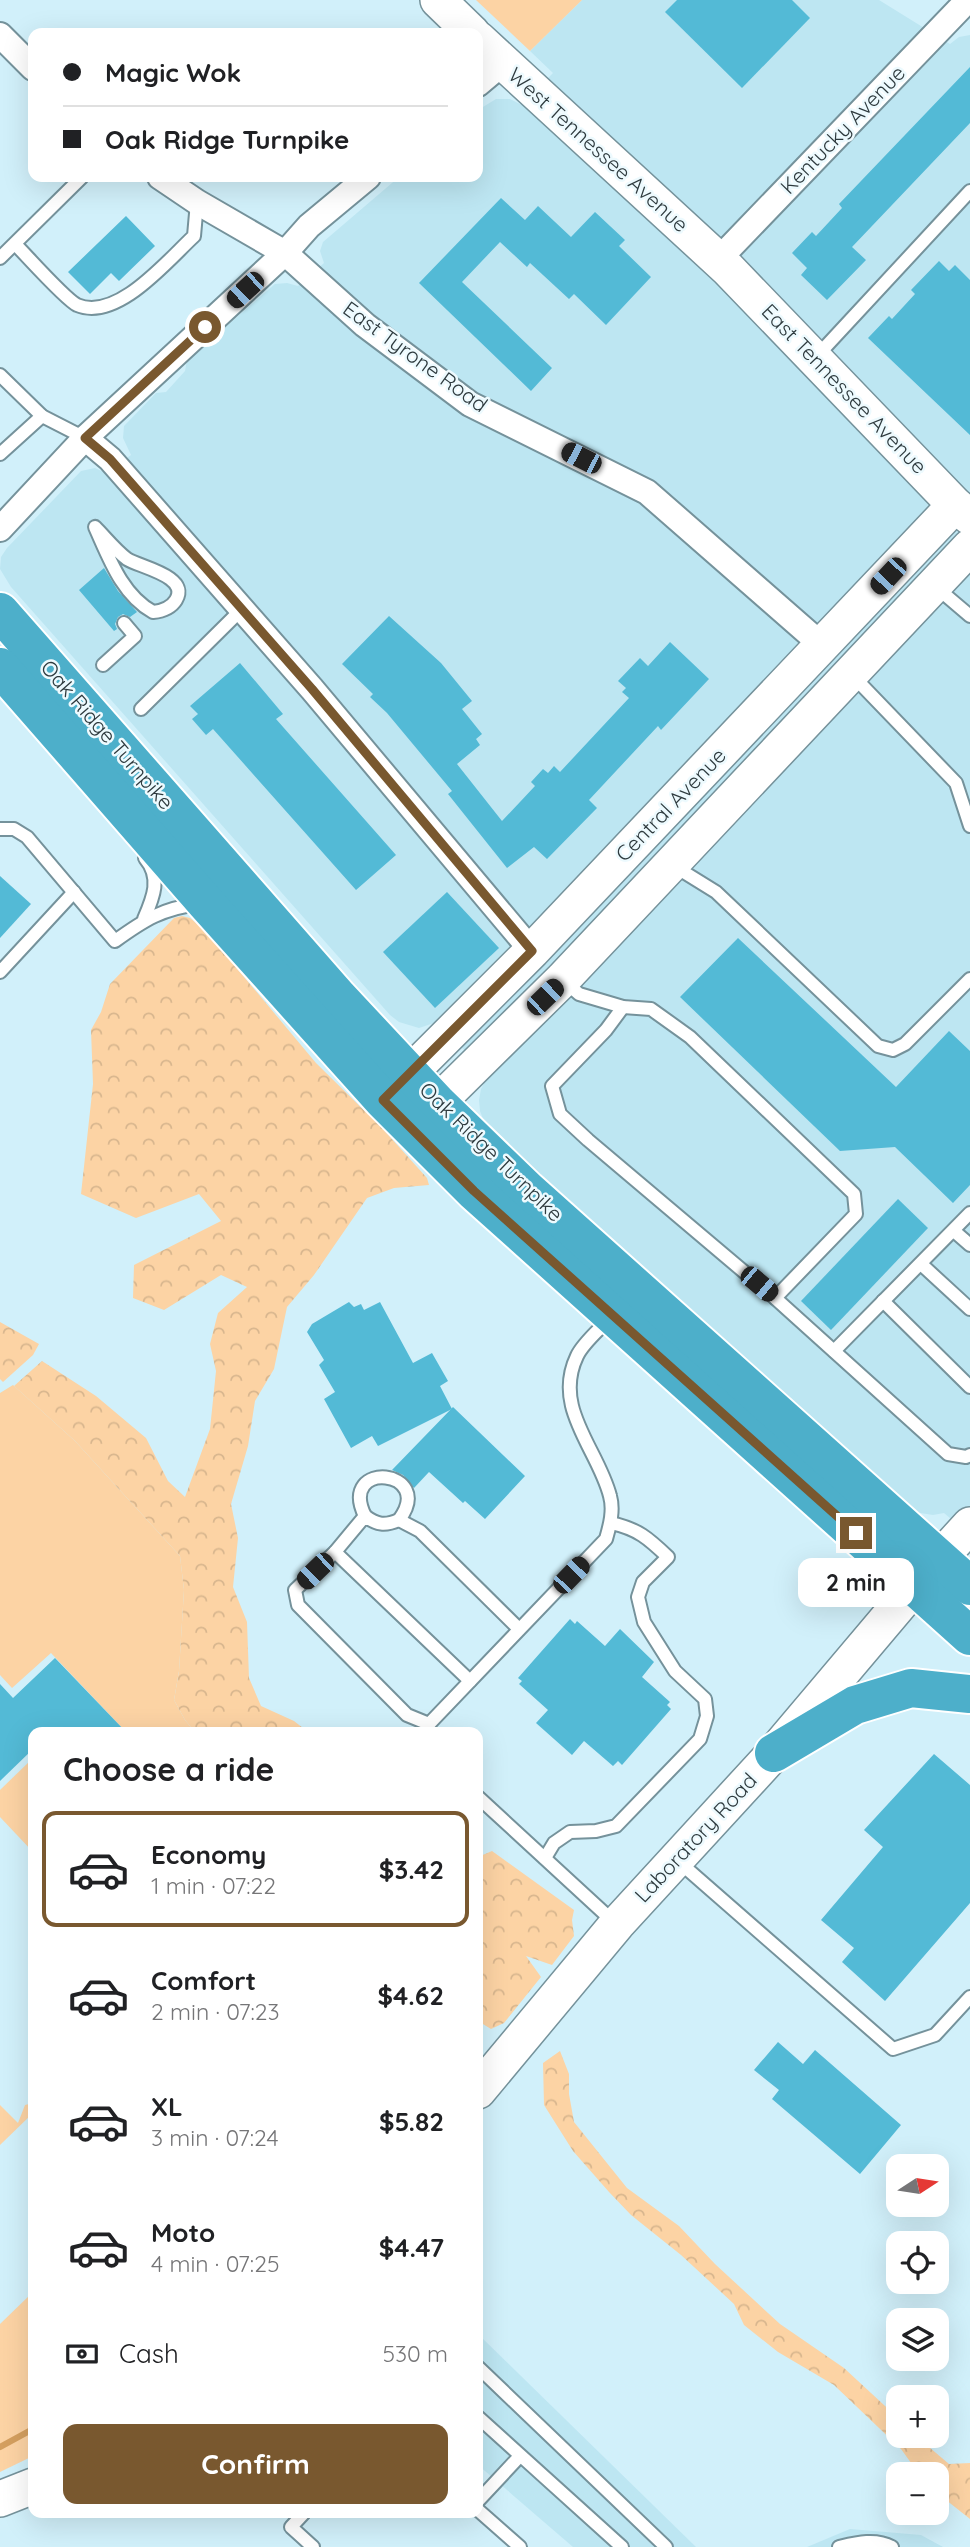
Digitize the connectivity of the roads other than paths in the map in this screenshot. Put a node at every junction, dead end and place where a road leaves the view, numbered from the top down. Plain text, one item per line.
1 (438, 0) edge
2 (964, 4) edge
3 (467, 28) edge
4 (0, 35) edge
5 (483, 54) edge
6 (28, 63) edge
7 (490, 74) edge
8 (77, 182) edge
9 (167, 182) edge
10 (362, 182) edge
11 (970, 191) edge
12 (197, 202) junction
13 (15, 244) junction
14 (285, 253) junction
15 (0, 258) edge
16 (718, 260) junction
17 (814, 358) junction
18 (0, 376) edge
19 (42, 416) junction
20 (85, 438) junction
21 (0, 454) edge
22 (963, 511) edge
23 (95, 527) joint
24 (0, 529) edge
25 (970, 547) edge
26 (904, 559) junction
27 (934, 586) junction
28 (242, 609) junction
29 (0, 612) edge
30 (970, 616) edge
31 (124, 623) dead end
32 (823, 646) junction
33 (103, 665) dead end
34 (851, 674) junction
35 (8, 679) edge
36 (141, 709) dead end
37 (43, 737) dead end
38 (970, 826) edge
39 (0, 829) edge
40 (640, 838) junction
41 (134, 846) dead end
42 (670, 864) junction
43 (74, 892) junction
44 (206, 903) junction
45 (144, 919) junction
46 (532, 951) junction
47 (0, 972) edge
48 (563, 979) junction
49 (970, 979) edge
50 (623, 1007) junction
51 (410, 1073) junction
52 (383, 1100) junction
53 (424, 1116) junction
54 (970, 1213) edge
55 (954, 1231) junction
56 (970, 1245) edge
57 (921, 1264) junction
58 (775, 1298) junction
59 (883, 1301) junction
60 (970, 1309) edge
61 (613, 1315) junction
62 (834, 1351) junction
63 (970, 1387) edge
64 (970, 1455) edge
65 (365, 1516) junction
66 (399, 1520) junction
67 (611, 1523) junction
68 (970, 1525) edge
69 (335, 1552) junction
70 (927, 1572) junction
71 (970, 1586) edge
72 (519, 1629) junction
73 (970, 1636) edge
74 (470, 1681) junction
75 (970, 1694) edge
76 (426, 1727) edge
77 (429, 1727) edge
78 (774, 1753) junction
79 (483, 1802) edge
80 (545, 1858) junction
81 (676, 1859) junction
82 (617, 1924) junction
83 (970, 1997) edge
84 (483, 2085) edge
85 (483, 2372) edge
86 (483, 2422) edge
87 (519, 2456) junction
88 (28, 2488) edge
89 (483, 2496) edge
90 (0, 2499) edge
91 (483, 2514) edge
92 (299, 2518) edge
93 (313, 2547) edge
94 (520, 2547) edge
95 (622, 2547) edge
96 (666, 2547) edge
97 (839, 2547) edge
98 (892, 2547) edge

1 - 3 street
2 - 16 street, Kentucky Avenue
4 - 6 street
5 - 7 street, West Tennessee Avenue
7 - 16 street, West Tennessee Avenue
8 - 13 lane
9 - 12 street, East Tyrone Road
10 - 14 street
11 - 17 lane
12 - 13 lane
12 - 14 street, East Tyrone Road
13 - 15 lane
14 - 20 street
14 - 32 street, East Tyrone Road
16 - 17 street, East Tennessee Avenue
17 - 22 street, East Tennessee Avenue
18 - 19 lane
19 - 20 lane
19 - 21 lane
20 - 24 street
20 - 28 street
22 - 26 street, Central Avenue
23 - 23 lane
25 - 27 street, Central Avenue
26 - 27 street
26 - 32 street, Central Avenue
27 - 30 lane
27 - 34 street, Central Avenue
28 - 36 lane
28 - 46 street
29 - 51 highway, Oak Ridge Turnpike
31 - 33 lane
32 - 34 street
32 - 40 street, Central Avenue
34 - 38 lane
34 - 42 street, Central Avenue
35 - 37 lane
35 - 44 highway, Oak Ridge Turnpike
39 - 43 lane
40 - 42 street
40 - 46 street, Central Avenue
41 - 45 lane
42 - 48 street, Central Avenue
42 - 49 lane
43 - 45 lane
43 - 47 lane
44 - 45 lane
44 - 52 highway, Oak Ridge Turnpike
46 - 48 street
46 - 51 street, Central Avenue
48 - 50 lane
48 - 53 street, Central Avenue
50 - 58 lane
50 - 58 lane
51 - 52 street, Central Avenue
51 - 53 highway, Oak Ridge Turnpike
52 - 53 highway, Oak Ridge Turnpike
53 - 61 highway, Oak Ridge Turnpike
53 - 70 highway, Oak Ridge Turnpike
54 - 55 lane
55 - 56 lane
55 - 57 lane
57 - 59 lane
57 - 60 lane
58 - 62 lane
59 - 62 lane
59 - 63 lane
61 - 67 lane
61 - 70 highway, Oak Ridge Turnpike
62 - 64 lane
65 - 66 lane
65 - 66 lane
65 - 69 lane
66 - 72 lane
67 - 72 lane
67 - 80 lane
68 - 70 street, Laboratory Road
69 - 74 lane
69 - 76 lane
70 - 71 highway, Oak Ridge Turnpike
70 - 73 highway, Oak Ridge Turnpike
70 - 78 street, Laboratory Road
72 - 74 lane
74 - 77 lane
75 - 78 highway
78 - 81 street, Laboratory Road
79 - 80 lane
80 - 82 lane
81 - 82 street, Laboratory Road
81 - 83 lane
82 - 84 street, Laboratory Road
85 - 96 lane
86 - 87 lane
87 - 89 lane
87 - 95 lane
88 - 90 street
91 - 94 lane
92 - 93 lane
97 - 98 lane

